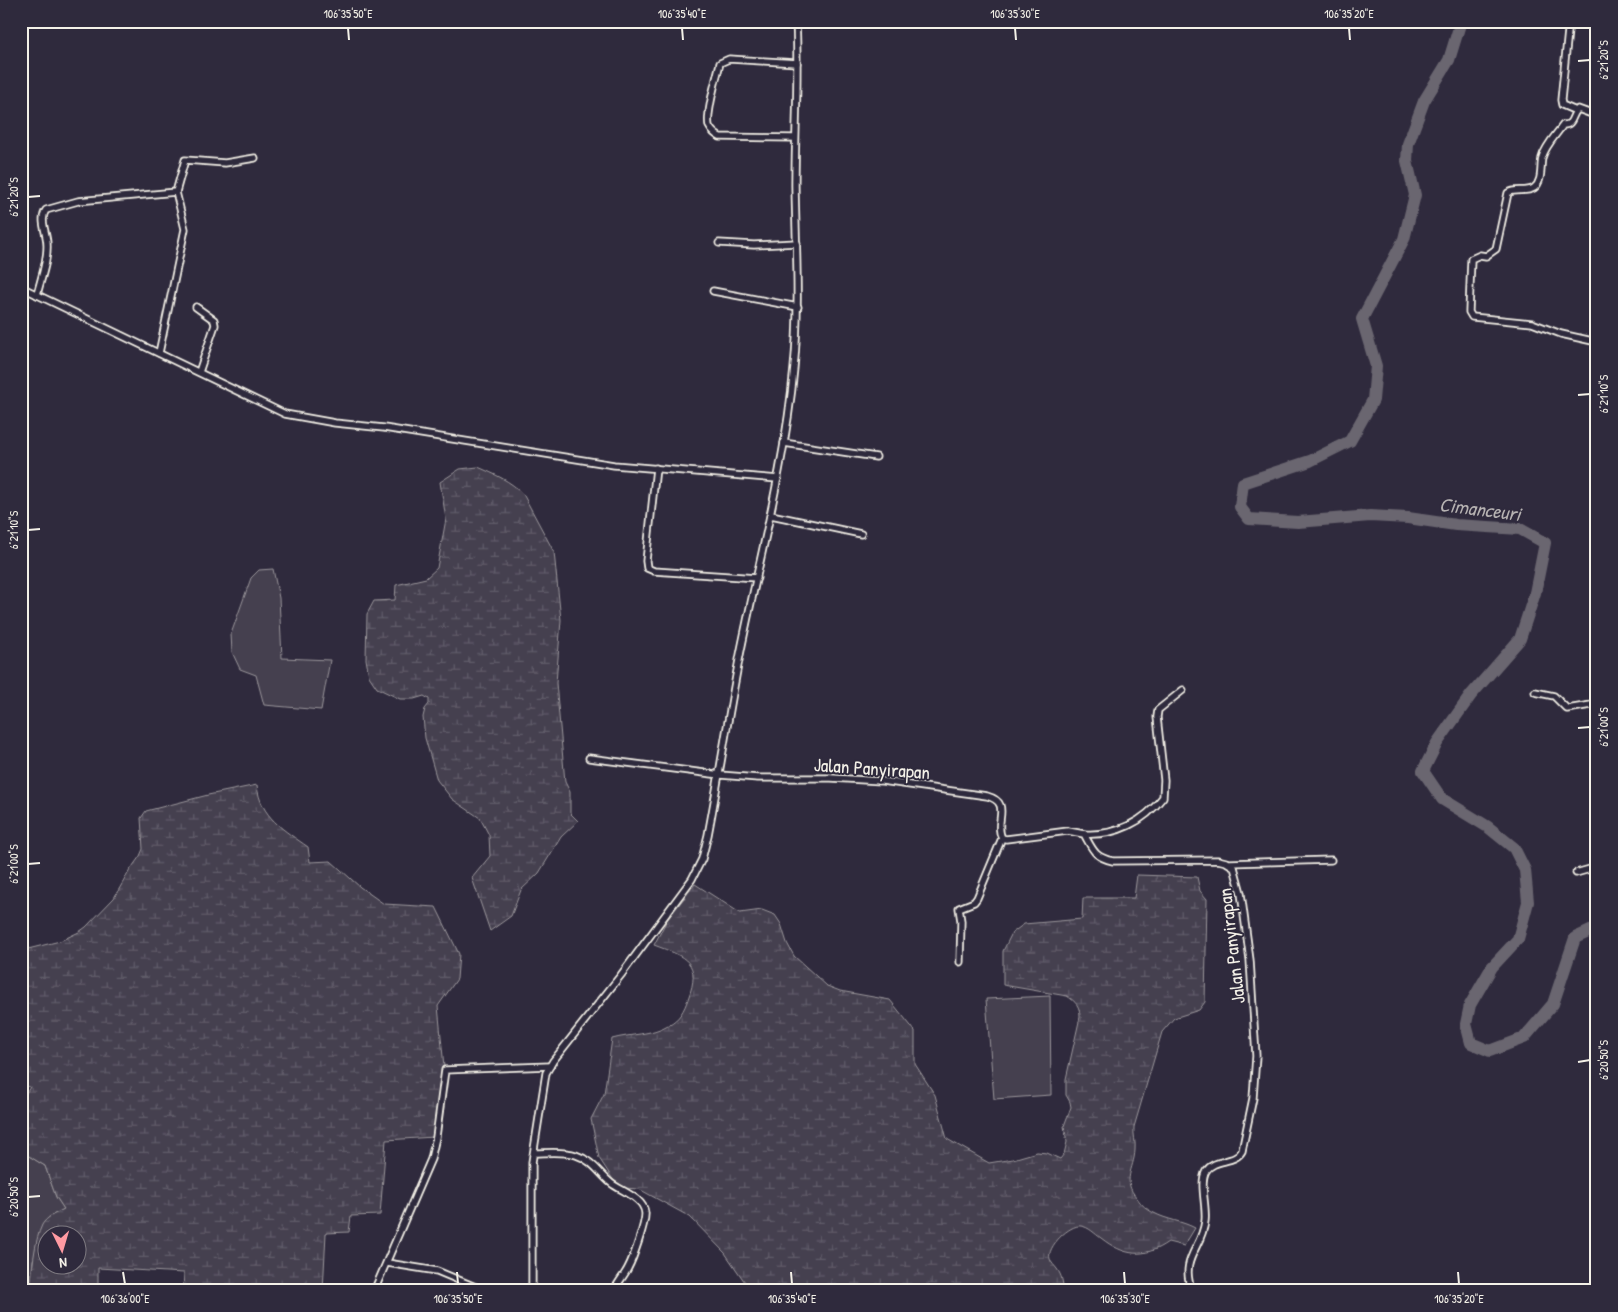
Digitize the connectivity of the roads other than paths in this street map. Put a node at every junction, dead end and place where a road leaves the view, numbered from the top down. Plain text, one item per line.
1 (796, 21) edge
2 (1569, 21) edge
3 (797, 63) junction
4 (1576, 111) junction
5 (1597, 116) edge
6 (795, 138) junction
7 (255, 158) dead end
8 (176, 192) junction
9 (719, 243) dead end
10 (797, 243) junction
11 (21, 287) edge
12 (713, 291) dead end
13 (37, 294) junction
14 (196, 307) dead end
15 (798, 307) junction
16 (1597, 342) edge
17 (159, 353) junction
18 (199, 372) junction
19 (784, 442) junction
20 (876, 457) dead end
21 (656, 468) junction
22 (778, 478) junction
23 (771, 516) junction
24 (861, 534) dead end
25 (757, 578) junction
26 (1183, 690) dead end
27 (1536, 692) dead end
28 (1597, 704) edge
29 (589, 758) dead end
30 (720, 775) junction
31 (1084, 834) junction
32 (1002, 838) junction
33 (1331, 860) dead end
34 (1229, 863) junction
35 (1597, 867) edge
36 (1576, 873) dead end
37 (960, 962) dead end
38 (550, 1066) junction
39 (534, 1153) junction
40 (387, 1263) junction
41 (374, 1291) edge
42 (485, 1291) edge
43 (532, 1291) edge
44 (614, 1291) edge
45 (1192, 1291) edge

1 - 3 street
2 - 4 street
3 - 6 street
3 - 6 street
4 - 5 street
4 - 16 street
6 - 10 street
7 - 8 street
8 - 13 street
8 - 17 street
9 - 10 street
10 - 15 street
11 - 13 street
12 - 15 street
13 - 17 street
14 - 18 street
15 - 19 street
17 - 18 street
18 - 21 street
19 - 20 street
19 - 22 street
21 - 22 street
21 - 25 street
22 - 23 street
23 - 24 street
23 - 25 street
25 - 30 street
26 - 31 street
27 - 28 street
29 - 30 street
30 - 32 street, Jalan Panyirapan
30 - 38 street
31 - 32 street
31 - 34 street, Jalan Panyirapan
32 - 37 street
33 - 34 street
34 - 45 street, Jalan Panyirapan
35 - 36 street
38 - 39 street
38 - 40 street
39 - 43 street
39 - 44 street
40 - 41 street
40 - 42 street

